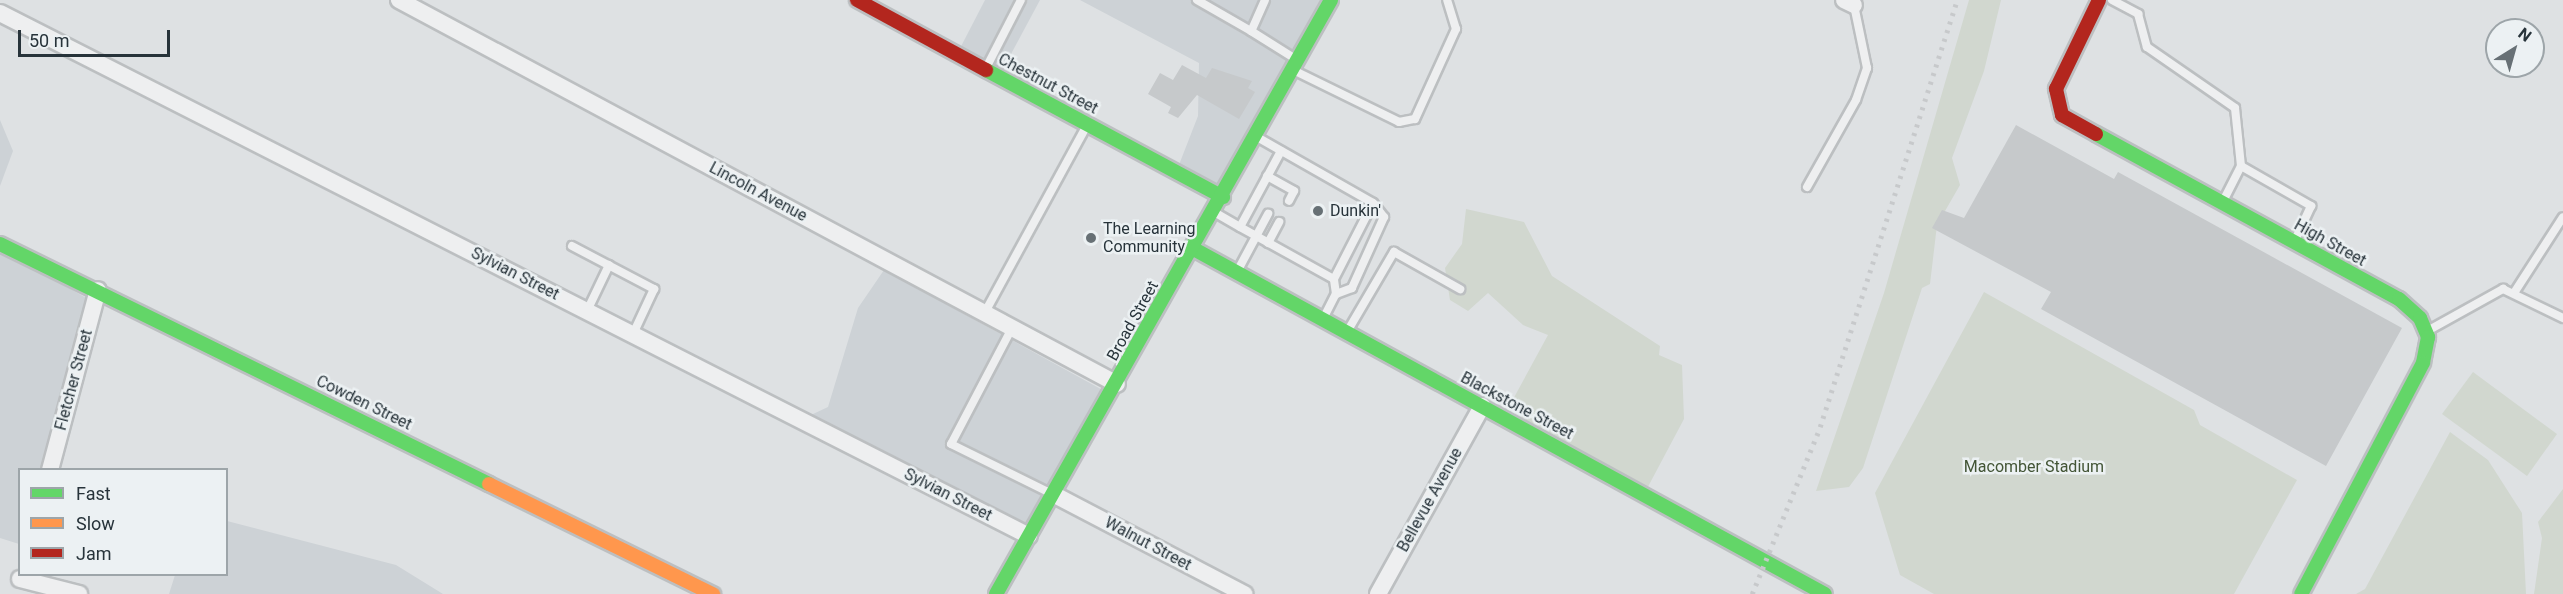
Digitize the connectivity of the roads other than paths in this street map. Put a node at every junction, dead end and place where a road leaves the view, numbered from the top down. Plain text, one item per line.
1 (399, 0) edge
2 (857, 0) edge
3 (1021, 0) edge
4 (1197, 0) edge
5 (1264, 0) edge
6 (1331, 0) edge
7 (1447, 0) edge
8 (2099, 0) edge
9 (2112, 0) edge
10 (1849, 3) edge
11 (0, 13) edge
12 (1251, 31) junction
13 (1295, 65) junction
14 (986, 69) junction
15 (1088, 124) junction
16 (1256, 137) junction
17 (1281, 151) junction
18 (2241, 166) junction
19 (1267, 176) junction
20 (1284, 185) junction
21 (1807, 187) dead end
22 (1278, 195) dead end
23 (1223, 197) junction
24 (1290, 201) dead end
25 (1373, 203) junction
26 (2223, 204) junction
27 (1214, 212) junction
28 (1268, 214) dead end
29 (2563, 217) edge
30 (1279, 222) dead end
31 (1240, 227) junction
32 (1256, 237) junction
33 (2294, 242) junction
34 (1268, 243) junction
35 (0, 244) edge
36 (572, 246) dead end
37 (1192, 248) junction
38 (609, 265) junction
39 (1237, 273) junction
40 (1334, 279) junction
41 (1460, 289) dead end
42 (98, 290) junction
43 (2514, 293) junction
44 (1336, 294) junction
45 (587, 311) junction
46 (984, 314) junction
47 (2563, 318) edge
48 (1322, 319) junction
49 (1012, 328) junction
50 (2426, 331) junction
51 (1347, 333) junction
52 (633, 334) junction
53 (1117, 384) junction
54 (1482, 406) junction
55 (51, 468) edge
56 (1053, 494) junction
57 (1029, 536) junction
58 (19, 583) edge
59 (79, 594) edge
60 (713, 594) edge
61 (996, 594) edge
62 (1244, 594) edge
63 (1378, 594) edge
64 (1825, 594) edge
65 (2301, 594) edge

1 - 46 street, Lincoln Avenue
2 - 14 street, Chestnut Street
3 - 14 lane
4 - 12 lane
5 - 12 lane
6 - 13 street, Broad Street
7 - 13 lane
8 - 26 street, High Street
9 - 18 lane
10 - 21 lane
11 - 45 street, Sylvian Street
12 - 13 lane
13 - 16 street, Broad Street
14 - 15 street, Chestnut Street
15 - 23 street, Chestnut Street
15 - 46 lane
16 - 17 lane
16 - 23 street, Broad Street
17 - 19 lane
17 - 25 lane
18 - 26 lane
18 - 33 lane
19 - 20 lane
19 - 31 lane
20 - 22 lane
20 - 24 lane
23 - 27 street, Broad Street
25 - 40 lane
25 - 44 lane
26 - 33 street, High Street
27 - 31 lane
27 - 37 street, Broad Street
28 - 32 lane
29 - 43 lane
30 - 34 lane
31 - 32 lane
32 - 34 lane
32 - 39 lane
33 - 50 street, High Street
34 - 40 lane
35 - 42 street, Cowden Street
36 - 38 lane
37 - 39 street, Blackstone Street
37 - 53 street, Broad Street
38 - 45 lane
38 - 52 lane
39 - 48 street, Blackstone Street
40 - 44 lane
41 - 51 lane
42 - 55 street, Fletcher Street
42 - 60 street, Cowden Street
43 - 47 lane
43 - 50 lane
44 - 48 lane
45 - 52 street, Sylvian Street
46 - 49 street, Lincoln Avenue
48 - 51 street, Blackstone Street
49 - 53 street, Lincoln Avenue
49 - 56 lane
50 - 65 street
51 - 54 street, Blackstone Street
52 - 57 street, Sylvian Street
53 - 56 street, Broad Street
54 - 63 street, Bellevue Avenue
54 - 64 street, Blackstone Street
56 - 57 street, Broad Street
56 - 62 street, Walnut Street
57 - 61 street, Broad Street
58 - 59 street

